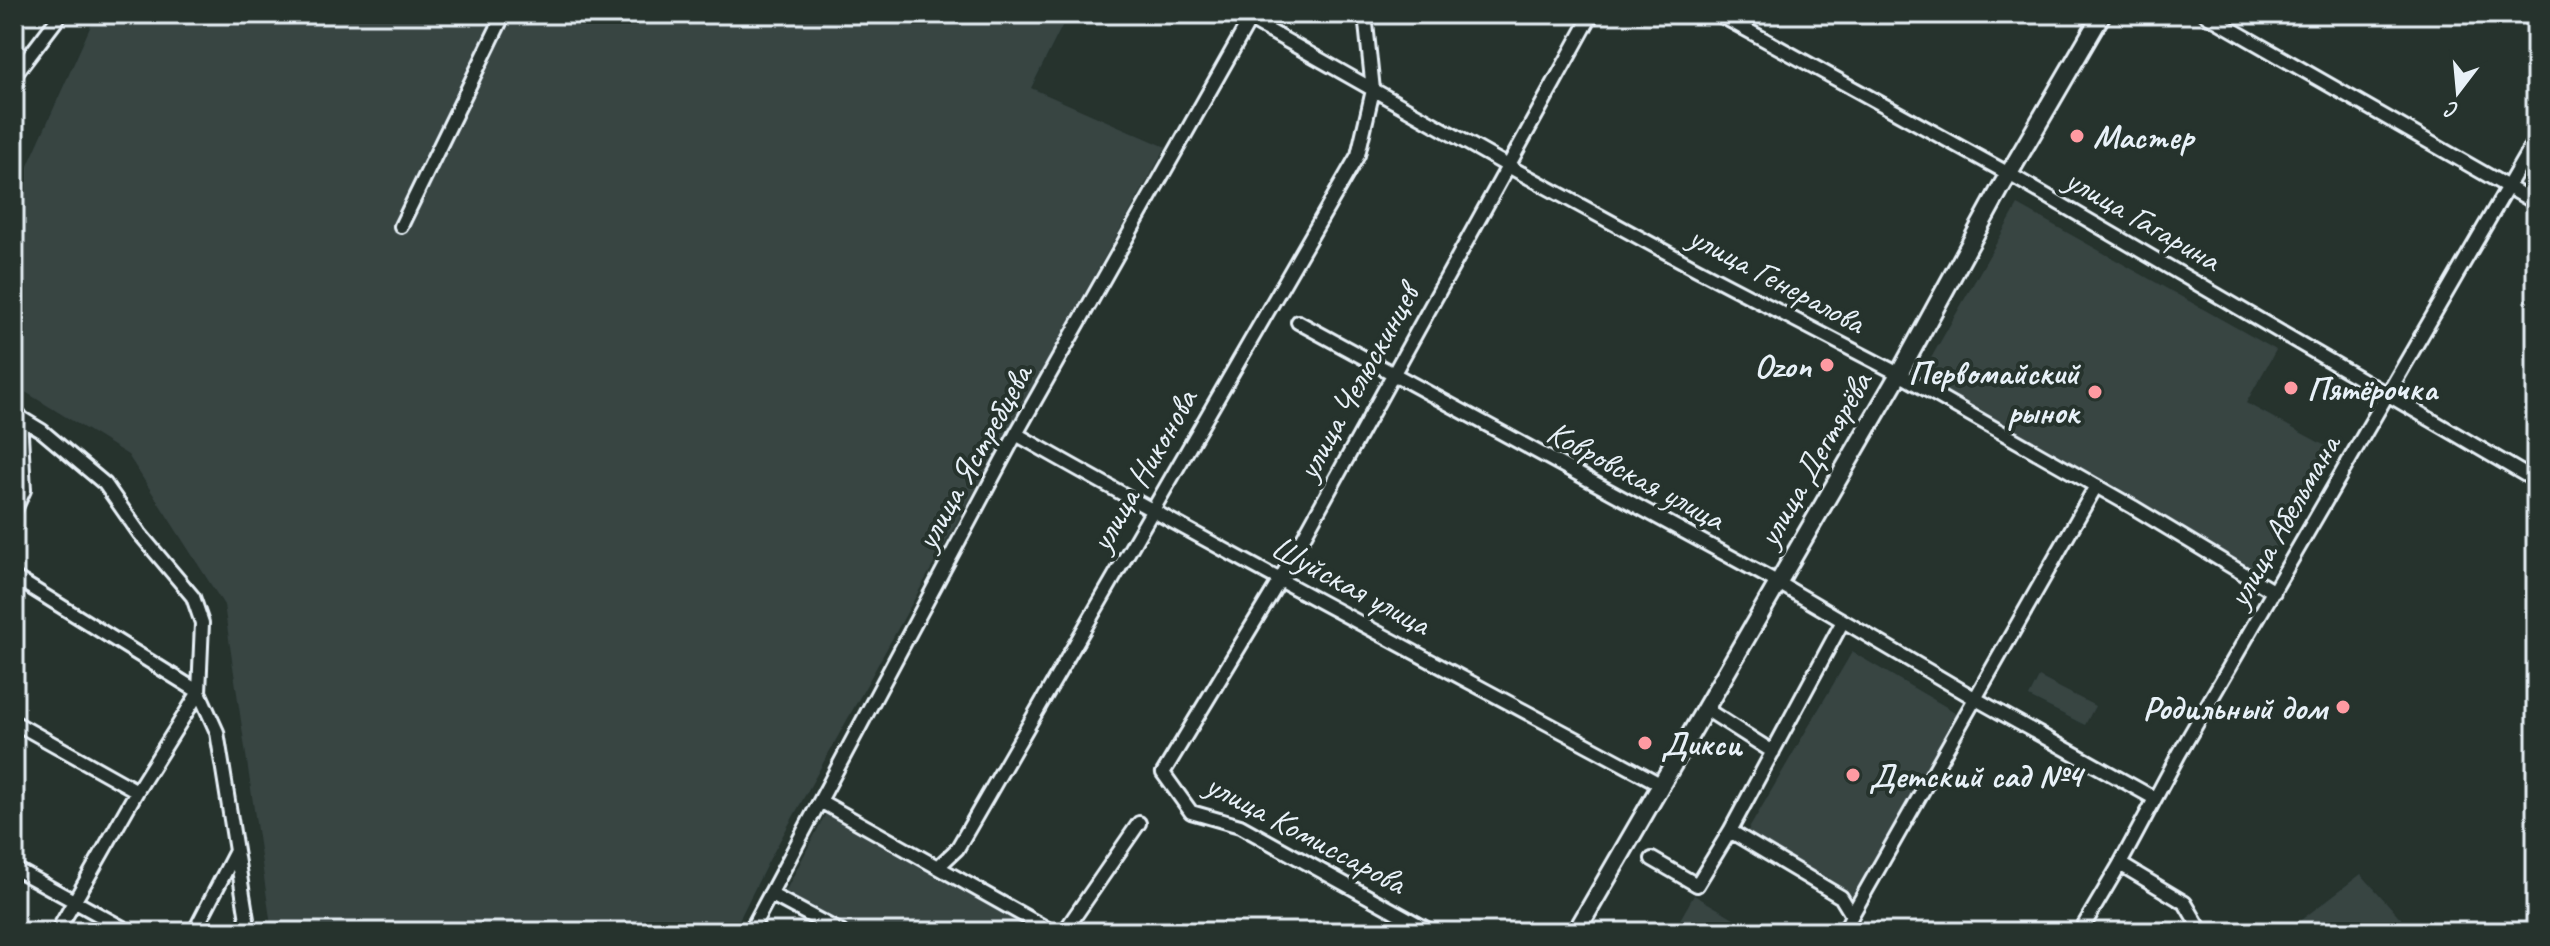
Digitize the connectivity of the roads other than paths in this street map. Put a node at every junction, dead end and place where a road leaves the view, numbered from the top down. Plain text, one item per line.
1 (61, 14) edge
2 (504, 14) edge
3 (1365, 14) edge
4 (1592, 14) edge
5 (1718, 14) edge
6 (2102, 14) edge
7 (2205, 14) edge
8 (1252, 17) edge
9 (14, 76) edge
10 (1373, 90) junction
11 (2536, 138) edge
12 (1508, 166) junction
13 (2009, 174) junction
14 (2508, 187) junction
15 (2536, 203) edge
16 (401, 226) dead end
17 (1298, 322) dead end
18 (1899, 374) junction
19 (1392, 375) junction
20 (2389, 393) junction
21 (17, 415) edge
22 (1016, 434) junction
23 (2536, 481) edge
24 (2096, 486) junction
25 (1152, 511) junction
26 (14, 512) edge
27 (14, 577) edge
28 (1281, 578) junction
29 (1777, 582) junction
30 (2274, 592) junction
31 (1843, 621) junction
32 (199, 692) junction
33 (1976, 699) junction
34 (1704, 708) junction
35 (14, 722) edge
36 (1773, 752) junction
37 (1163, 773) joint
38 (1660, 784) junction
39 (137, 791) junction
40 (2154, 798) junction
41 (820, 801) junction
42 (1139, 823) dead end
43 (1730, 831) junction
44 (236, 851) junction
45 (1652, 859) dead end
46 (2120, 864) junction
47 (939, 866) junction
48 (14, 868) edge
49 (770, 894) junction
50 (74, 901) junction
51 (1852, 915) junction
52 (57, 932) edge
53 (130, 932) edge
54 (194, 932) edge
55 (249, 932) edge
56 (750, 932) edge
57 (841, 932) edge
58 (1053, 932) edge
59 (1064, 932) edge
60 (1432, 932) edge
61 (1576, 932) edge
62 (1844, 932) edge
63 (2080, 932) edge
64 (2202, 932) edge

1 - 9 street
2 - 16 street
3 - 10 street, улица Никонова
4 - 12 street, улица Челюскинцев
5 - 13 street, улица Гагарина
6 - 13 main road, улица Дегтярёва
7 - 14 street
8 - 10 street, улица Генералова
8 - 22 street, улица Ястребцева
10 - 12 street, улица Генералова
10 - 25 street, улица Никонова
11 - 14 street, улица Абельмана
12 - 18 street, улица Генералова
12 - 19 street, улица Челюскинцев
13 - 18 main road, улица Дегтярёва
13 - 20 street, улица Гагарина
14 - 15 street
14 - 20 street, улица Абельмана
17 - 19 street, Ковровская улица
18 - 24 street, улица Генералова
18 - 29 main road, улица Дегтярёва
19 - 28 street, улица Челюскинцев
19 - 29 street, Ковровская улица
20 - 23 street, улица Гагарина
20 - 30 street, улица Абельмана
21 - 26 street
21 - 32 street
22 - 25 street, Шуйская улица
22 - 41 street, улица Ястребцева
24 - 30 street, улица Генералова
24 - 33 street
25 - 28 street, Шуйская улица
25 - 47 street, улица Никонова
27 - 32 street
28 - 37 street, улица Челюскинцев
28 - 38 street, Шуйская улица
29 - 31 street, Ковровская улица
29 - 34 main road, улица Дегтярёва
30 - 40 street, улица Абельмана
31 - 33 street, Ковровская улица
31 - 36 street
32 - 39 street
32 - 44 street
33 - 40 street, Ковровская улица
33 - 51 street
34 - 36 street
34 - 38 main road, улица Дегтярёва
35 - 39 street
36 - 43 street
37 - 60 street, улица Комиссарова
38 - 61 main road, улица Дегтярёва
39 - 50 street
40 - 46 street, улица Абельмана
41 - 47 street
41 - 49 street, улица Ястребцева
42 - 59 street
43 - 45 street
43 - 51 street
44 - 54 street
44 - 55 street
46 - 63 street, улица Абельмана
46 - 64 street
47 - 58 street
48 - 50 street
49 - 56 street, улица Ястребцева
49 - 57 street
50 - 52 street
50 - 53 street
51 - 62 street

